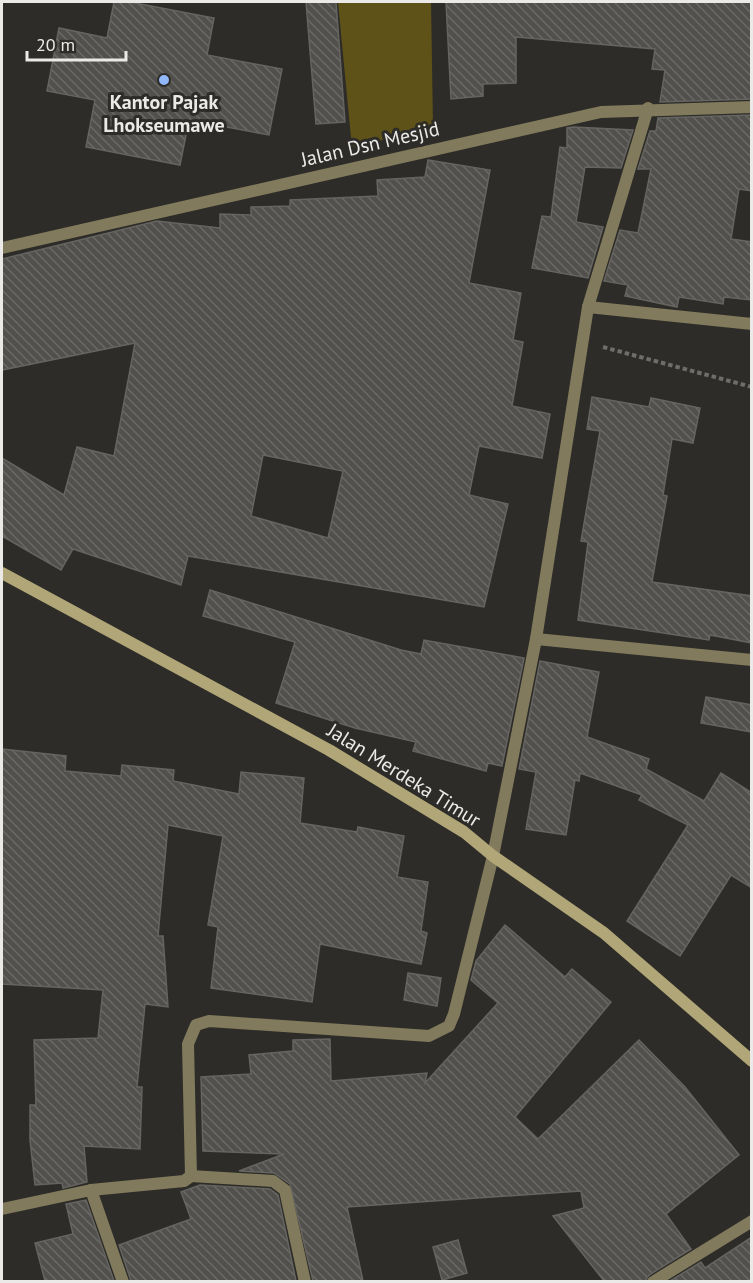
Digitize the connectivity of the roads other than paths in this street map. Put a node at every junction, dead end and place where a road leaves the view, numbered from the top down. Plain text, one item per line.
1 (648, 108) junction
2 (752, 108) edge
3 (2, 248) edge
4 (588, 307) junction
5 (752, 324) edge
6 (2, 573) edge
7 (536, 639) junction
8 (752, 660) edge
9 (493, 856) junction
10 (752, 1061) edge
11 (191, 1176) junction
12 (91, 1190) junction
13 (2, 1209) edge
14 (752, 1221) edge
15 (123, 1281) edge
16 (305, 1281) edge
17 (653, 1281) edge

1 - 2 street, Jalan Dsn Mesjid
1 - 3 street, Jalan Dsn Mesjid
1 - 4 street
4 - 5 street
4 - 7 street
6 - 9 main road, Jalan Merdeka Timur
7 - 8 street
7 - 9 street
9 - 10 main road, Jalan Merdeka Timur
9 - 11 street
11 - 12 street
11 - 16 street
12 - 13 street
12 - 15 street
14 - 17 street

